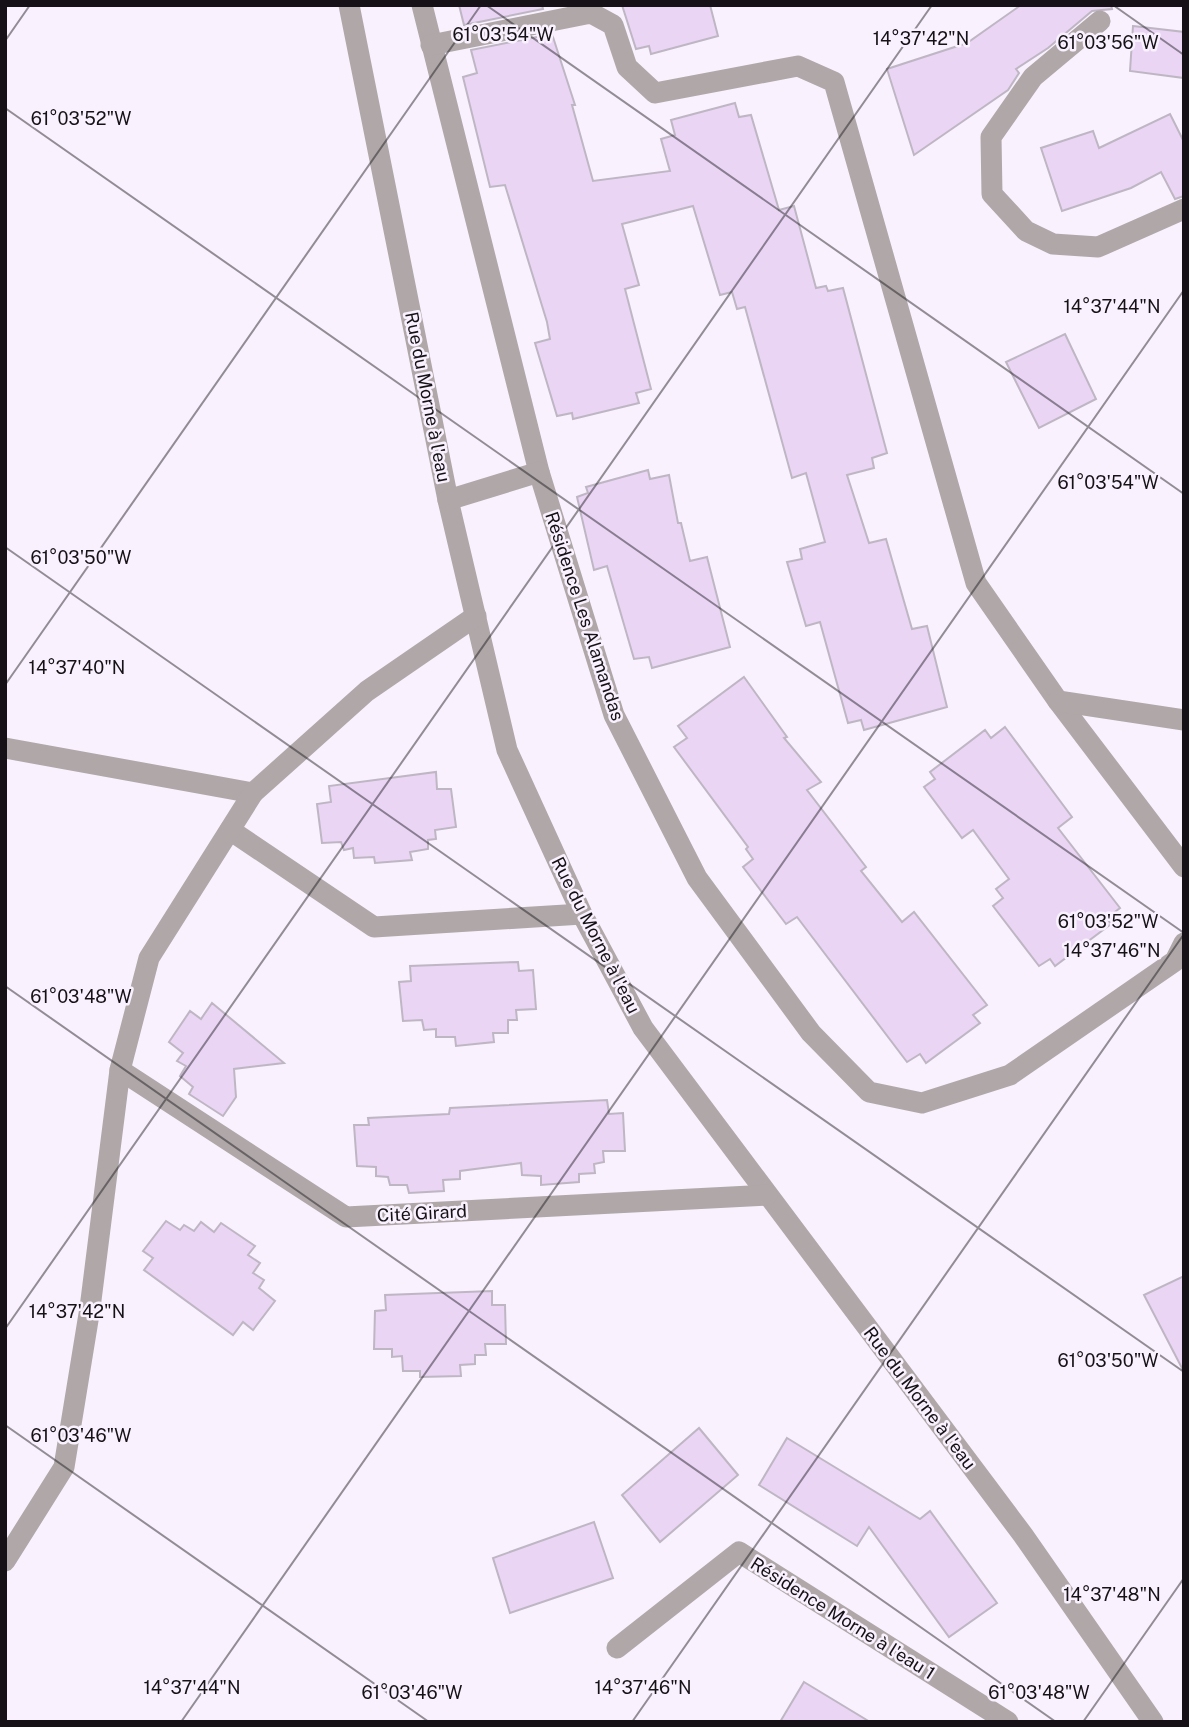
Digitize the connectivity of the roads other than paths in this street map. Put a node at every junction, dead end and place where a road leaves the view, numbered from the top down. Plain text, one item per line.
1 (349, 5) edge
2 (422, 5) edge
3 (1100, 21) dead end
4 (431, 45) junction
5 (1184, 209) edge
6 (538, 472) junction
7 (449, 500) junction
8 (476, 616) junction
9 (1058, 701) junction
10 (1184, 720) edge
11 (5, 748) edge
12 (254, 793) junction
13 (230, 830) junction
14 (1184, 867) edge
15 (582, 914) junction
16 (1184, 943) edge
17 (120, 1070) junction
18 (767, 1195) junction
19 (5, 1561) edge
20 (617, 1648) dead end
21 (1008, 1722) edge
22 (1153, 1722) edge

1 - 7 street, Rue du Morne à l'eau
2 - 4 street, Résidence Les Alamandas
3 - 5 street
4 - 6 street, Résidence Les Alamandas
4 - 9 street
6 - 7 street
6 - 16 street, Résidence Les Alamandas
7 - 8 street, Rue du Morne à l'eau
8 - 12 street
8 - 15 street, Rue du Morne à l'eau
9 - 10 street
9 - 14 street
11 - 12 street
12 - 13 street
13 - 15 street
13 - 17 street
15 - 18 street, Rue du Morne à l'eau
17 - 18 street, Cité Girard
17 - 19 street
18 - 22 street, Rue du Morne à l'eau
20 - 21 street, Résidence Morne à l'eau 1

